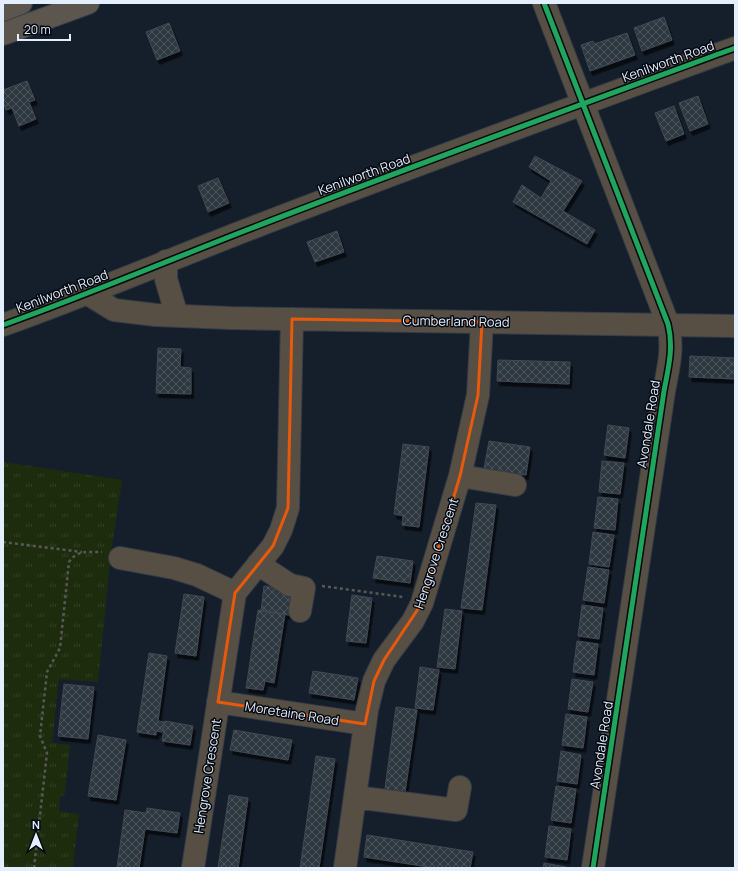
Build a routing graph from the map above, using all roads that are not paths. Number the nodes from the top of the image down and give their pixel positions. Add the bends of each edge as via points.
1 (21, 3) edge
2 (88, 3) edge
3 (544, 3) edge
4 (3, 10) edge
5 (3, 34) edge
6 (735, 48) edge
7 (584, 104) junction
8 (166, 261) junction
9 (88, 294) junction
10 (177, 316) junction
11 (292, 319) junction
12 (482, 322) junction
13 (668, 324) junction
14 (3, 325) edge
15 (735, 326) edge
16 (460, 476) junction
17 (515, 485) dead end
18 (120, 558) road end
19 (258, 564) junction
20 (235, 593) junction
21 (300, 611) dead end
22 (218, 702) junction
23 (365, 724) junction
24 (460, 787) dead end
25 (355, 797) junction
26 (193, 868) edge
27 (345, 868) edge
28 (592, 868) edge

1 - 4 highway
2 - 5 highway
3 - 7 street, Avondale Road
6 - 7 street, Kenilworth Road
7 - 8 street, Kenilworth Road
7 - 13 street, Avondale Road
8 - 9 street, Kenilworth Road
8 - 10 street via 166,279
9 - 10 street, Cumberland Road via 114,310
9 - 14 street, Kenilworth Road
10 - 11 street, Cumberland Road
11 - 12 street, Cumberland Road
11 - 19 street, Hengrove Crescent via 288,508 273,546
12 - 13 street, Cumberland Road
12 - 16 street, Hengrove Crescent via 478,395
13 - 15 street, Cumberland Road
13 - 28 street, Avondale Road via 672,351 662,399
16 - 17 street
16 - 23 street, Hengrove Crescent via 423,600 413,621 384,660 374,681
18 - 20 street via 174,568 197,575
19 - 20 street, Hengrove Crescent
19 - 21 street via 290,585 304,588
20 - 22 street, Hengrove Crescent
22 - 23 street, Moretaine Road
22 - 26 street, Hengrove Crescent
23 - 25 street, Hengrove Crescent
24 - 25 street via 456,810
25 - 27 street, Hengrove Crescent

